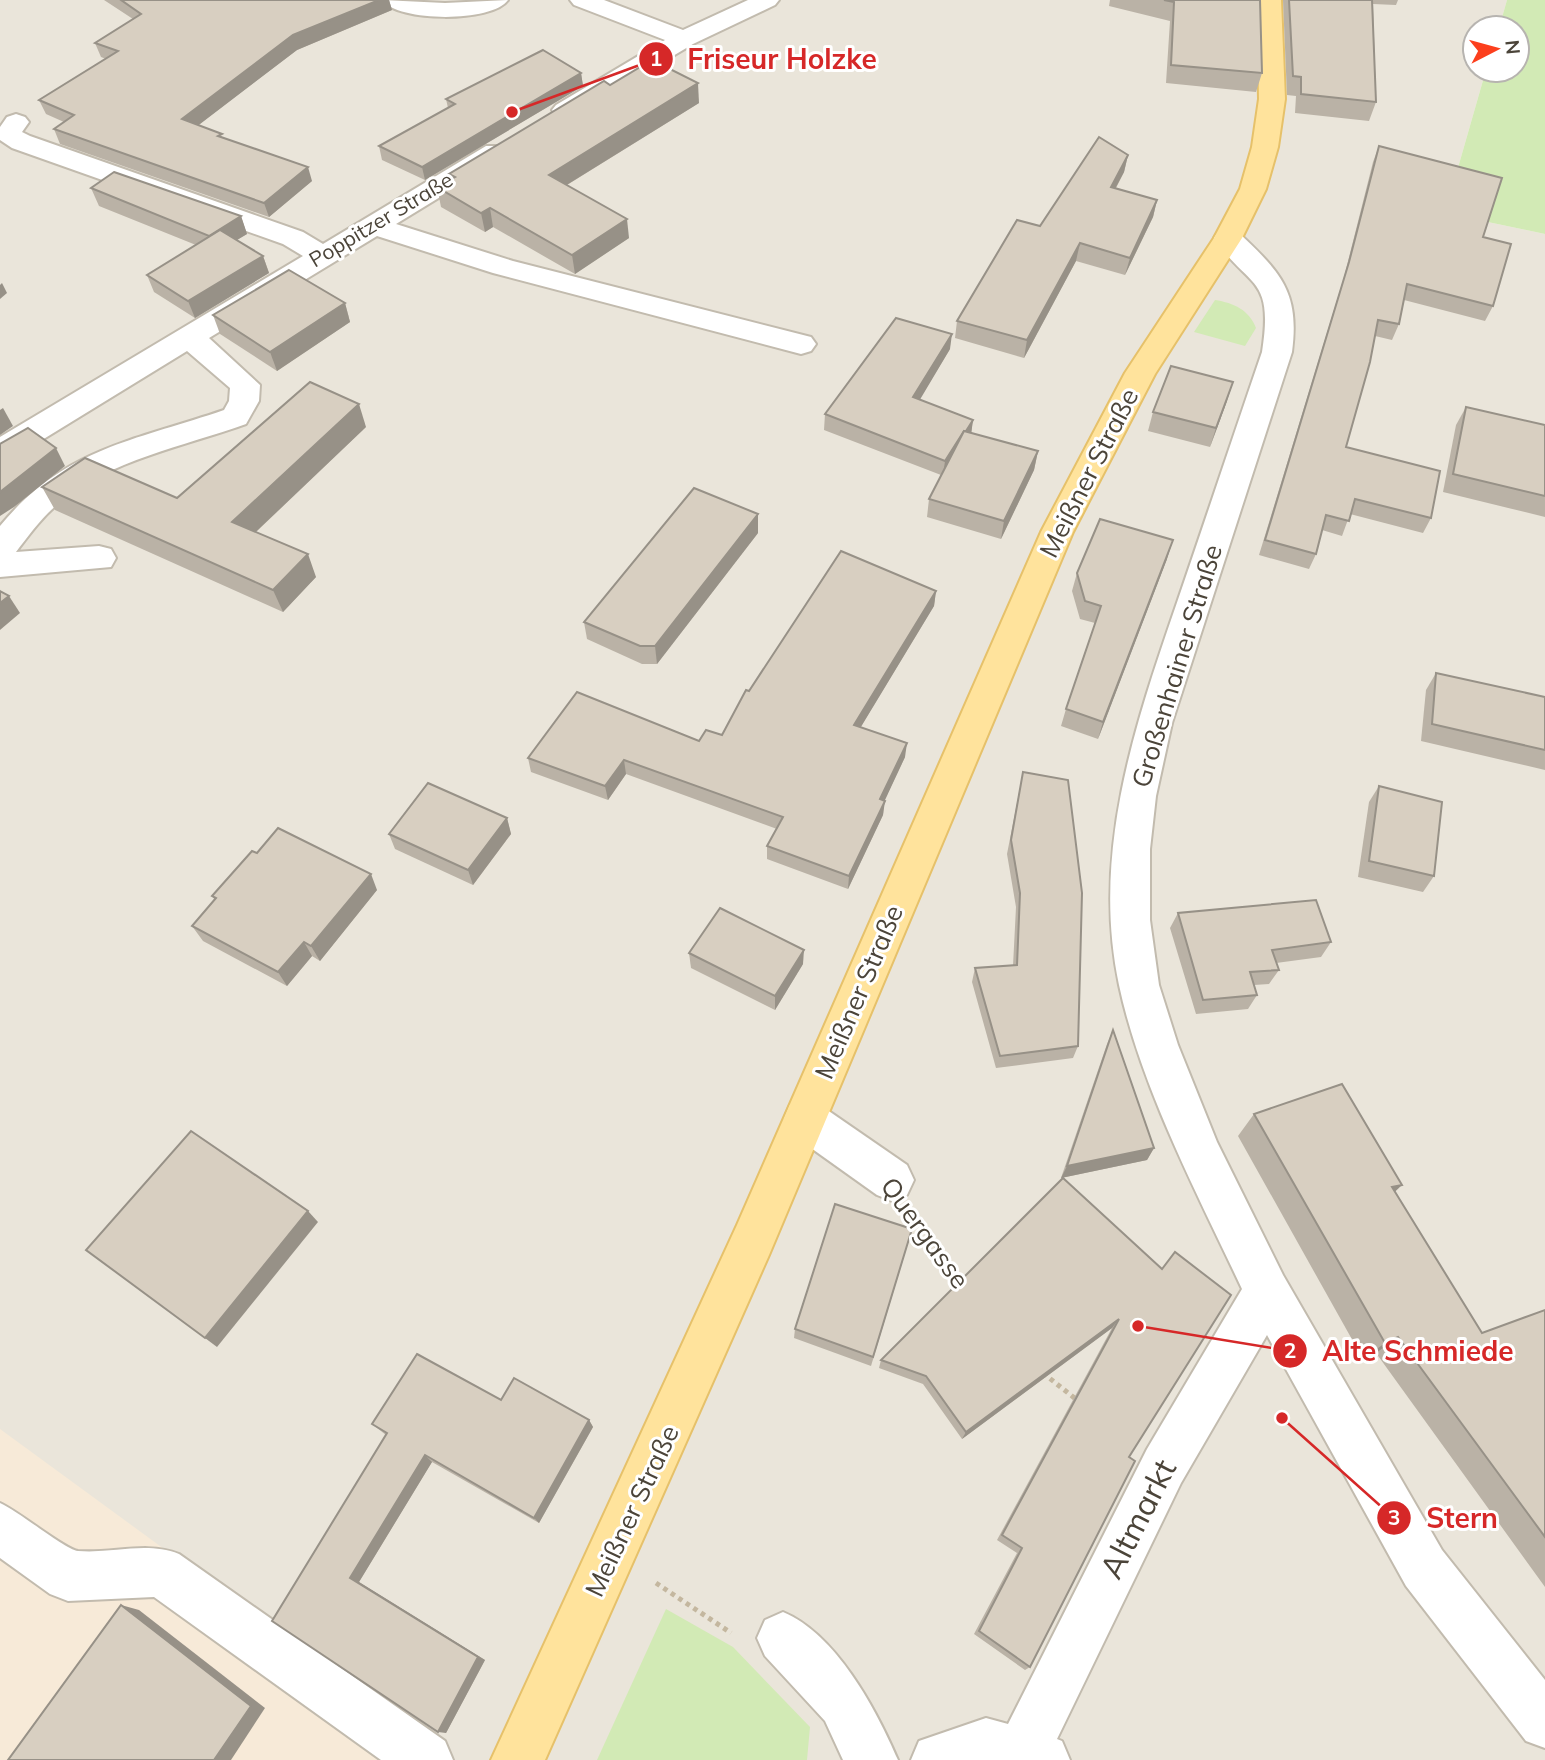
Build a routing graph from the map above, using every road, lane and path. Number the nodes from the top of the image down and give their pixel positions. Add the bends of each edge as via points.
1 (394, 0) edge
2 (496, 0) edge
3 (582, 0) edge
4 (767, 0) edge
5 (1269, 0) edge
6 (684, 39) junction
7 (16, 122) dead end
8 (543, 123) edge
9 (519, 137) edge
10 (372, 225) junction
11 (1228, 237) junction
12 (321, 255) junction
13 (188, 337) junction
14 (801, 344) dead end
15 (0, 451) edge
16 (0, 549) edge
17 (99, 558) dead end
18 (0, 565) edge
19 (805, 1119) junction
20 (892, 1180) joint
21 (965, 1290) edge
22 (1267, 1291) junction
23 (1037, 1367) edge
24 (1089, 1409) edge
25 (0, 1528) edge
26 (612, 1554) junction
27 (783, 1638) joint
28 (1545, 1722) edge
29 (1017, 1752) edge
30 (426, 1760) edge
31 (518, 1760) edge
32 (871, 1760) edge
33 (938, 1760) edge

1 - 2 street via 430,11 482,7
3 - 6 street
4 - 6 street
5 - 11 main road via 1272,99 1265,148 1254,189
6 - 8 street
7 - 12 street via 8,134 21,142 293,238
9 - 10 street, Poppitzer Straße
10 - 12 street, Poppitzer Straße
10 - 14 street via 503,267
11 - 19 main road, Meißner Straße via 1140,373 1057,532
11 - 22 street, Großenhainer Straße via 1276,289 1282,325 1154,723 1130,849 1130,920 1139,985 1157,1045 1199,1152
12 - 13 street, Poppitzer Straße
13 - 15 street, Poppitzer Straße
13 - 16 street via 245,385 244,401 235,417 78,473 46,496
17 - 18 street
19 - 20 street, Quergasse
19 - 26 main road, Meißner Straße
20 - 21 path, Quergasse
22 - 28 street, Großenhainer Straße via 1424,1568
22 - 29 street, Altmarkt via 1164,1465
23 - 24 path
25 - 30 street via 68,1576 161,1572
26 - 27 path via 735,1635
26 - 31 main road, Meißner Straße
27 - 32 street via 843,1703
29 - 33 street

